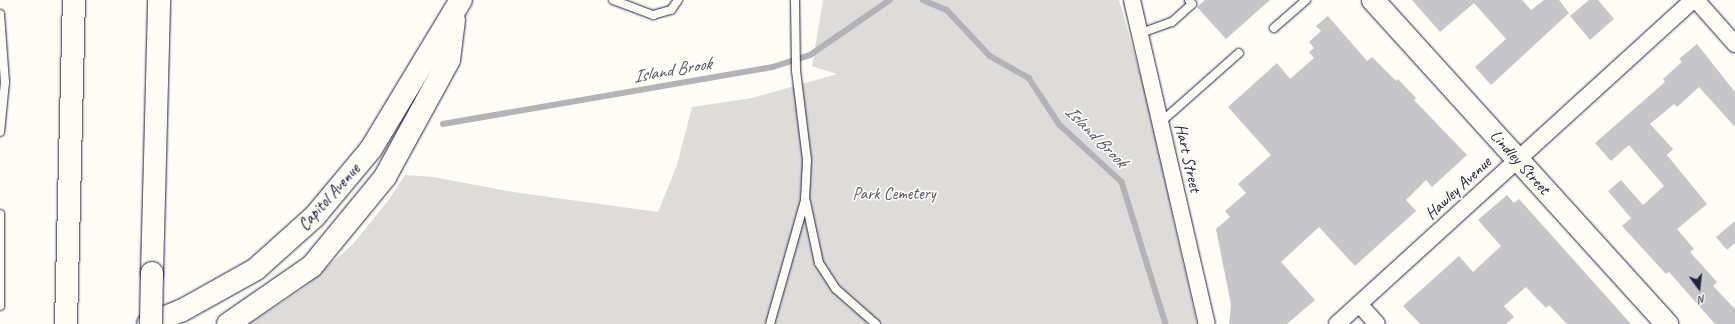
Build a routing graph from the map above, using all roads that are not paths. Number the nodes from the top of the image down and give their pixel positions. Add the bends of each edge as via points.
1 (74, 0) edge
2 (159, 0) edge
3 (613, 0) edge
4 (678, 0) edge
5 (795, 0) edge
6 (1132, 0) edge
7 (1189, 0) edge
8 (1306, 0) edge
9 (1373, 0) edge
10 (1694, 0) edge
11 (458, 6) edge
12 (0, 14) edge
13 (1274, 28) dead end
14 (1141, 33) junction
15 (1735, 44) edge
16 (1239, 53) dead end
17 (1161, 122) junction
18 (0, 132) edge
19 (1517, 160) junction
20 (805, 200) junction
21 (0, 214) edge
22 (1, 275) edge
23 (1360, 305) junction
24 (0, 306) edge
25 (66, 315) edge
26 (149, 324) edge
27 (228, 324) edge
28 (770, 324) edge
29 (876, 324) edge
30 (1207, 324) edge
31 (1337, 324) edge
32 (1377, 324) edge
33 (1667, 324) edge

1 - 25 main road
2 - 26 main road, bridge
3 - 4 lane via 653,15 670,10
5 - 20 lane via 796,71 807,160
6 - 14 street, Hart Street
7 - 14 lane via 1192,4 1172,22
8 - 13 lane
9 - 19 main road, Lindley Street
10 - 15 street
10 - 19 street, Hawley Avenue
11 - 26 main road, Capitol Avenue via 371,149 314,216 256,269 181,311
11 - 27 main road, Capitol Avenue via 449,60 385,177 312,266
12 - 18 lane via 5,82
14 - 17 street, Hart Street
16 - 17 lane
17 - 30 street, Hart Street
19 - 23 street, Hawley Avenue
19 - 33 main road, Lindley Street
20 - 28 lane
20 - 29 lane via 819,263 836,289
21 - 22 lane
22 - 24 lane
23 - 31 street, Hawley Avenue
23 - 32 street

